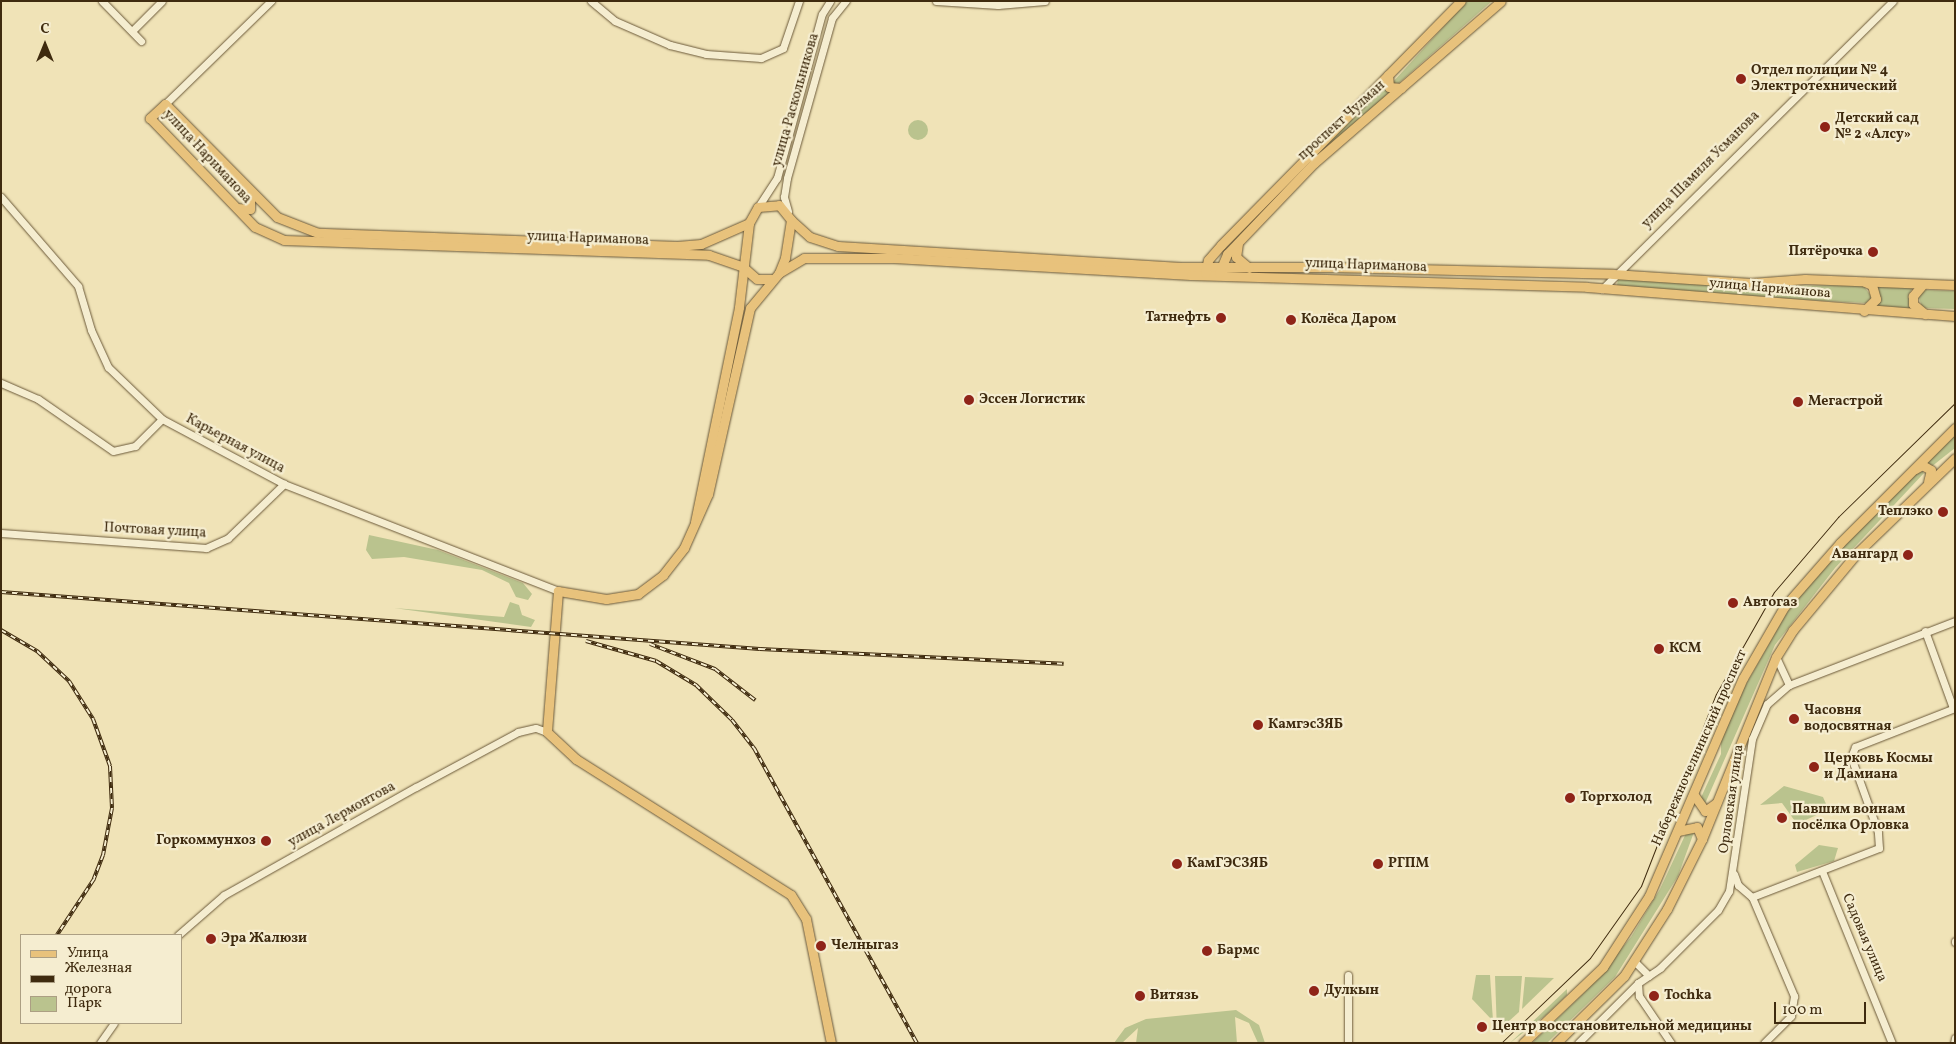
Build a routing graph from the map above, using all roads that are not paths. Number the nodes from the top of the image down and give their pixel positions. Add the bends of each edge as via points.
1 (102, 1) edge
2 (162, 1) edge
3 (271, 1) edge
4 (591, 1) edge
5 (799, 1) edge
6 (830, 1) edge
7 (846, 1) edge
8 (936, 1) edge
9 (1045, 1) edge
10 (1462, 1) edge
11 (1501, 1) edge
12 (1893, 1) edge
13 (132, 31) junction
14 (141, 41) dead end
15 (1388, 75) junction
16 (1401, 88) junction
17 (165, 104) junction
18 (250, 193) junction
19 (1, 197) edge
20 (234, 206) junction
21 (758, 207) junction
22 (790, 215) junction
23 (749, 223) junction
24 (1238, 242) junction
25 (743, 267) junction
26 (1334, 267) junction
27 (1249, 268) junction
28 (1205, 272) junction
29 (1219, 272) junction
30 (1613, 274) junction
31 (776, 276) junction
32 (1334, 278) junction
33 (1864, 281) junction
34 (1923, 284) junction
35 (1955, 285) edge
36 (1602, 288) junction
37 (1864, 311) junction
38 (1925, 314) junction
39 (1955, 316) edge
40 (1, 383) edge
41 (162, 419) junction
42 (1955, 428) edge
43 (1955, 458) edge
44 (1910, 472) junction
45 (284, 484) junction
46 (1925, 487) junction
47 (695, 522) junction
48 (1, 533) edge
49 (558, 591) junction
50 (1955, 621) edge
51 (1924, 631) junction
52 (1776, 657) junction
53 (1788, 686) junction
54 (1954, 708) edge
55 (1750, 716) junction
56 (547, 732) junction
57 (1694, 795) junction
58 (1717, 803) junction
59 (1678, 832) junction
60 (1702, 839) junction
61 (1822, 871) junction
62 (1734, 874) junction
63 (1752, 897) junction
64 (179, 934) edge
65 (1634, 961) junction
66 (1348, 975) dead end
67 (1649, 976) junction
68 (1638, 983) junction
69 (113, 1024) edge
70 (1955, 1038) edge
71 (100, 1043) edge
72 (831, 1043) edge
73 (1348, 1043) edge
74 (1523, 1043) edge
75 (1556, 1043) edge
76 (1578, 1043) edge
77 (1672, 1043) edge
78 (1764, 1043) edge
79 (1892, 1043) edge
80 (1954, 1043) edge

1 - 13 street
2 - 13 street
3 - 17 street
4 - 5 street via 615,20 670,45 706,54 762,58 783,48
6 - 21 street, улица Раскольникова via 822,14 777,178
7 - 22 street, улица Раскольникова via 832,18 785,184
8 - 9 street via 998,6
10 - 15 main road, проспект Чулман
11 - 16 main road, проспект Чулман
12 - 30 street, улица Шамиля Усманова
13 - 14 street
15 - 16 main road via 1389,86
15 - 28 main road, проспект Чулман via 1221,245
16 - 24 main road, проспект Чулман via 1314,163
17 - 18 main road, улица Нариманова
17 - 20 main road, улица Нариманова via 150,118
18 - 20 main road via 250,210
18 - 23 main road, улица Нариманова via 284,221 325,234 677,246 701,244
19 - 41 street, Карьерная улица via 78,286 108,367
20 - 25 main road, улица Нариманова via 255,227 284,240 709,255
21 - 22 main road via 774,204
21 - 23 main road
22 - 28 main road, улица Нариманова via 810,237 838,246
22 - 31 main road
23 - 25 main road
24 - 27 main road via 1236,256
24 - 29 main road, проспект Чулман
25 - 31 main road, улица Нариманова via 757,279
25 - 47 main road via 739,307
26 - 27 main road, улица Нариманова
26 - 30 main road, улица Нариманова
26 - 32 main road via 1328,272
27 - 29 main road, улица Нариманова
28 - 29 main road, улица Нариманова
28 - 31 main road, улица Нариманова via 819,257 793,263
29 - 32 main road, улица Нариманова
30 - 33 main road, улица Нариманова via 1751,283
30 - 36 street, улица Шамиля Усманова
31 - 47 main road via 750,308 715,467
32 - 36 main road, улица Нариманова
33 - 34 main road, улица Нариманова
33 - 37 main road via 1876,290 1876,299
34 - 35 main road, улица Нариманова
34 - 38 main road via 1913,296 1913,304
36 - 37 main road, улица Нариманова
37 - 38 main road, улица Нариманова
38 - 39 main road, улица Нариманова
40 - 41 street via 38,399 113,451 135,446
41 - 45 street, Карьерная улица
42 - 44 main road, Набережночелнинский проспект
43 - 46 main road
44 - 46 main road via 1922,465 1931,470
44 - 57 main road, Набережночелнинский проспект via 1784,606 1743,678
45 - 48 street, Почтовая улица via 228,538 206,548
45 - 49 street, Карьерная улица
46 - 52 main road via 1852,559
47 - 49 main road via 673,564 638,594 606,599
49 - 56 main road
50 - 51 street, Орловская улица
51 - 53 street, Орловская улица
51 - 54 street
52 - 53 street
52 - 55 main road
53 - 55 street via 1771,694
53 - 62 street, Орловская улица via 1767,704 1752,738
54 - 61 street via 1855,747 1852,757 1878,832 1879,848
55 - 58 main road
56 - 64 street, улица Лермонтова via 527,729 224,895
56 - 72 main road via 576,759 796,900 806,919
57 - 58 main road via 1704,811
57 - 59 main road, Набережночелнинский проспект
58 - 60 main road
59 - 60 main road via 1697,828
59 - 74 main road, Набережночелнинский проспект via 1649,896 1603,967
60 - 65 main road via 1667,909
61 - 63 street
61 - 79 street, Садовая улица
62 - 63 street via 1738,885
62 - 67 street, Орловская улица via 1718,910
63 - 78 street via 1794,996 1791,1016
65 - 67 street
65 - 75 main road via 1599,1004
66 - 73 street
67 - 68 street, Орловская улица
68 - 76 street, Орловская улица
68 - 77 street via 1639,996
69 - 71 street
70 - 80 street

